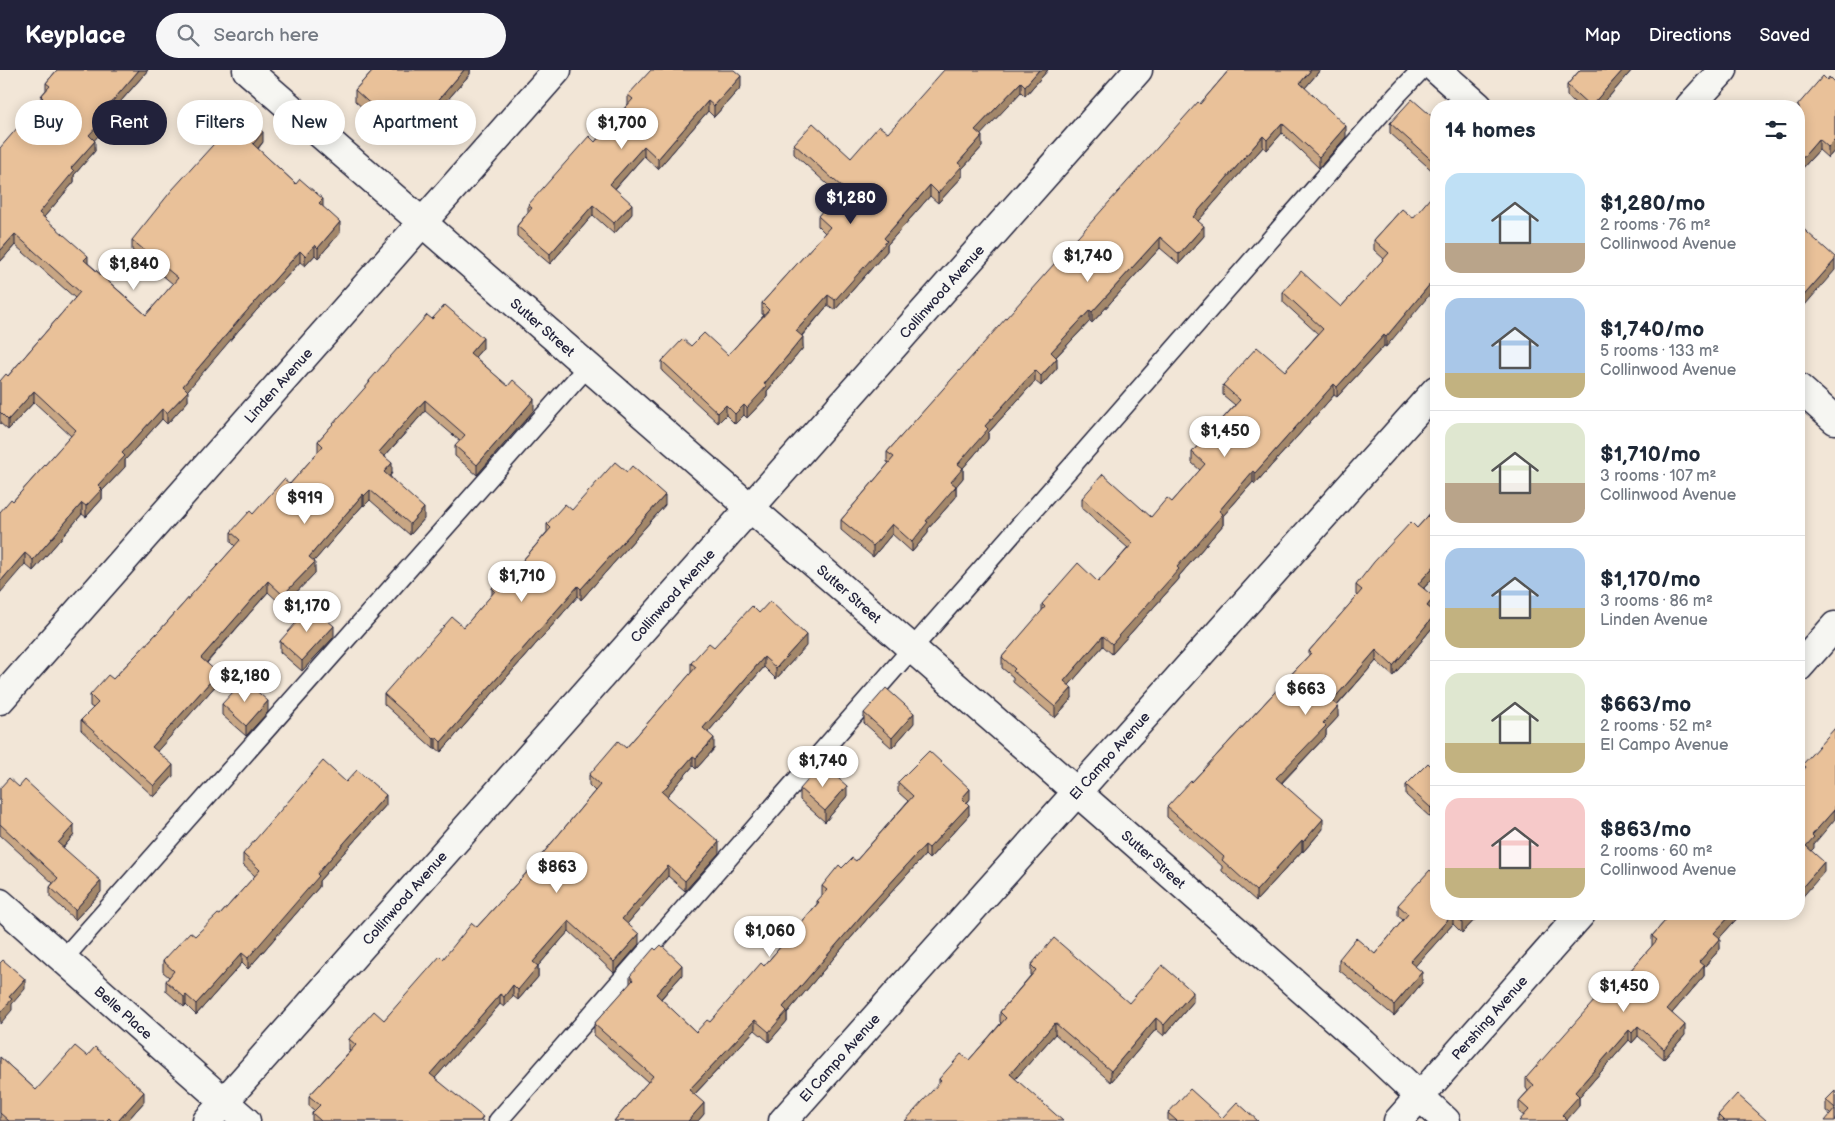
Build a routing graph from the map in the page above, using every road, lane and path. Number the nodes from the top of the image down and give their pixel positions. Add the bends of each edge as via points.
1 (247, 70) edge
2 (556, 70) edge
3 (1138, 70) edge
4 (1421, 70) edge
5 (1437, 70) edge
6 (1722, 70) edge
7 (1471, 100) edge
8 (1695, 100) edge
9 (422, 222) junction
10 (588, 366) junction
11 (1805, 393) edge
12 (1430, 397) edge
13 (1835, 420) edge
14 (751, 507) junction
15 (1835, 626) edge
16 (913, 648) junction
17 (1805, 660) edge
18 (0, 700) edge
19 (1078, 792) junction
20 (0, 904) edge
21 (1576, 920) edge
22 (63, 959) junction
23 (1419, 1097) junction
24 (216, 1111) edge
25 (246, 1121) edge
26 (498, 1121) edge
27 (783, 1121) edge
28 (1398, 1121) edge
29 (1446, 1121) edge

1 - 9 street, Sutter Street
2 - 9 street, Linden Avenue
3 - 14 street, Collinwood Avenue
4 - 16 lane
5 - 7 street
6 - 8 street
9 - 10 street, Sutter Street
9 - 18 street, Linden Avenue
10 - 14 street, Sutter Street
10 - 22 lane
11 - 13 street
12 - 19 street, El Campo Avenue
14 - 16 street, Sutter Street
14 - 24 street, Collinwood Avenue
15 - 17 street
16 - 19 street, Sutter Street
16 - 26 lane
19 - 23 street, Sutter Street via 1363,1043
19 - 27 street, El Campo Avenue
20 - 22 street, Belle Place
21 - 23 street, Pershing Avenue
22 - 24 street, Belle Place
23 - 28 street, Pershing Avenue
23 - 29 street, Sutter Street
24 - 25 street, Belle Place

